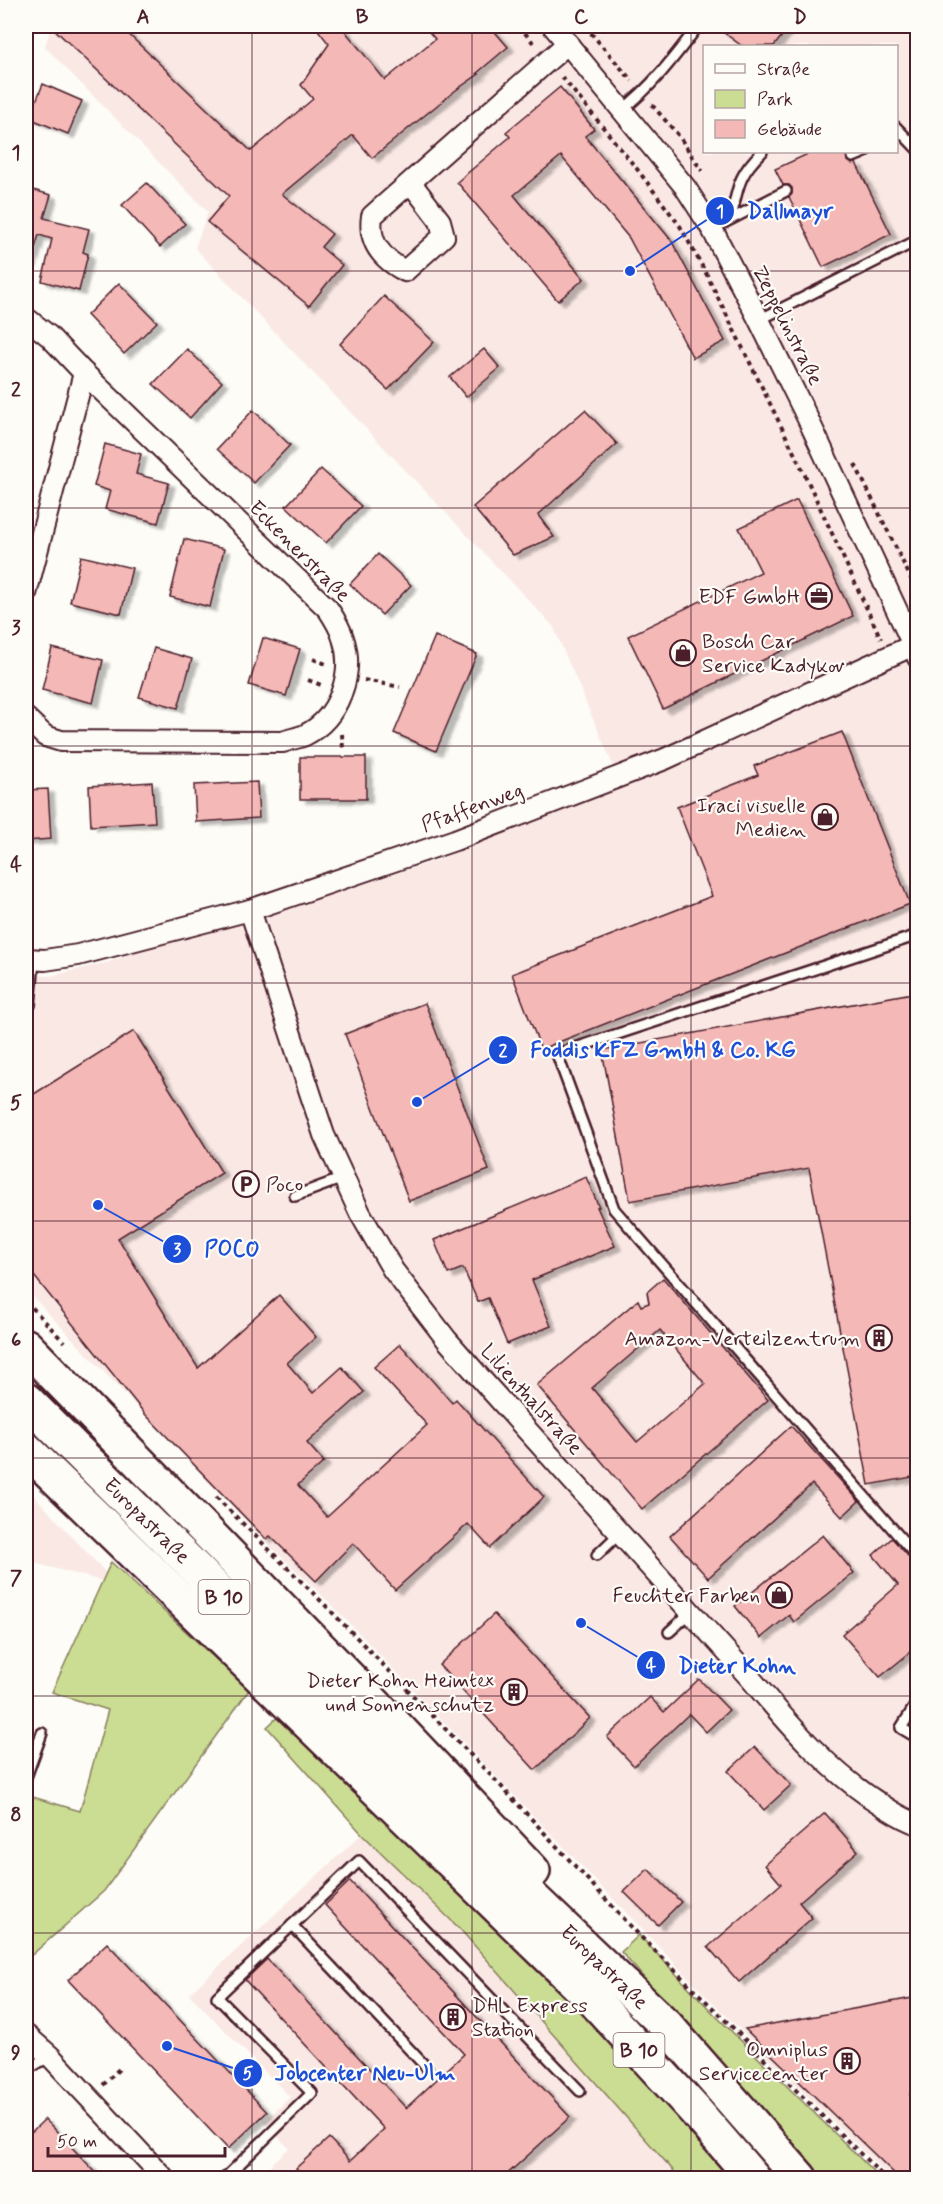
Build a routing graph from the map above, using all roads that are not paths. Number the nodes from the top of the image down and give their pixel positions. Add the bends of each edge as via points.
1 (553, 26) edge
2 (685, 26) edge
3 (696, 29) edge
4 (568, 43) junction
5 (622, 110) junction
6 (898, 132) edge
7 (918, 150) edge
8 (761, 153) edge
9 (863, 153) edge
10 (853, 157) dead end
11 (411, 183) dead end
12 (786, 191) dead end
13 (731, 218) junction
14 (712, 229) junction
15 (918, 240) edge
16 (26, 318) edge
17 (759, 320) junction
18 (84, 373) junction
19 (26, 594) edge
20 (916, 649) edge
21 (26, 718) edge
22 (250, 910) junction
23 (918, 935) edge
24 (30, 959) edge
25 (26, 1010) edge
26 (343, 1178) junction
27 (295, 1196) dead end
28 (26, 1346) edge
29 (26, 1400) edge
30 (26, 1449) edge
31 (619, 1534) junction
32 (597, 1555) dead end
33 (918, 1558) edge
34 (690, 1612) junction
35 (669, 1632) dead end
36 (918, 1701) edge
37 (42, 1733) dead end
38 (918, 1738) edge
39 (26, 1777) edge
40 (422, 1793) junction
41 (918, 1824) edge
42 (292, 1925) junction
43 (580, 1987) junction
44 (668, 2026) junction
45 (26, 2035) edge
46 (50, 2056) junction
47 (428, 2068) dead end
48 (26, 2070) edge
49 (580, 2091) dead end
50 (164, 2178) edge
51 (225, 2178) edge
52 (753, 2178) edge
53 (800, 2178) edge

1 - 4 street, Zeppelinstraße
2 - 3 lane
3 - 5 lane via 643,94
4 - 5 street, Zeppelinstraße
4 - 11 street
5 - 14 street, Zeppelinstraße via 685,187
6 - 7 lane
8 - 13 lane via 740,180
9 - 10 lane
12 - 13 lane
13 - 14 lane
14 - 17 street, Zeppelinstraße
15 - 17 lane
16 - 18 street, Eckenerstraße
17 - 20 street, Zeppelinstraße
18 - 19 street
18 - 21 street, Eckenerstraße via 328,609 344,639 346,677 326,720 304,735 283,742 61,741 45,736
20 - 22 street, Pfaffenweg via 888,656 665,759 455,840
22 - 24 street, Pfaffenweg via 78,955
22 - 26 street, Lilienthalstraße via 324,1135
23 - 33 lane via 557,1054 614,1209
24 - 25 lane via 30,1005
26 - 27 lane
26 - 31 street, Lilienthalstraße via 393,1270 447,1340
28 - 44 highway via 525,1861
29 - 40 highway, Europastraße / B 10
30 - 43 highway
31 - 32 lane
31 - 34 street, Lilienthalstraße
34 - 35 lane
34 - 41 street, Lilienthalstraße via 835,1772 870,1798
36 - 38 lane via 901,1728
37 - 39 lane
40 - 43 highway, Europastraße / B 10
40 - 44 highway, Europastraße / B 10
42 - 47 lane
42 - 49 lane via 359,1861
42 - 51 lane via 217,1997 312,2092
43 - 52 highway, Europastraße / B 10
44 - 53 highway, Europastraße / B 10
45 - 46 street
46 - 48 lane
46 - 50 street

